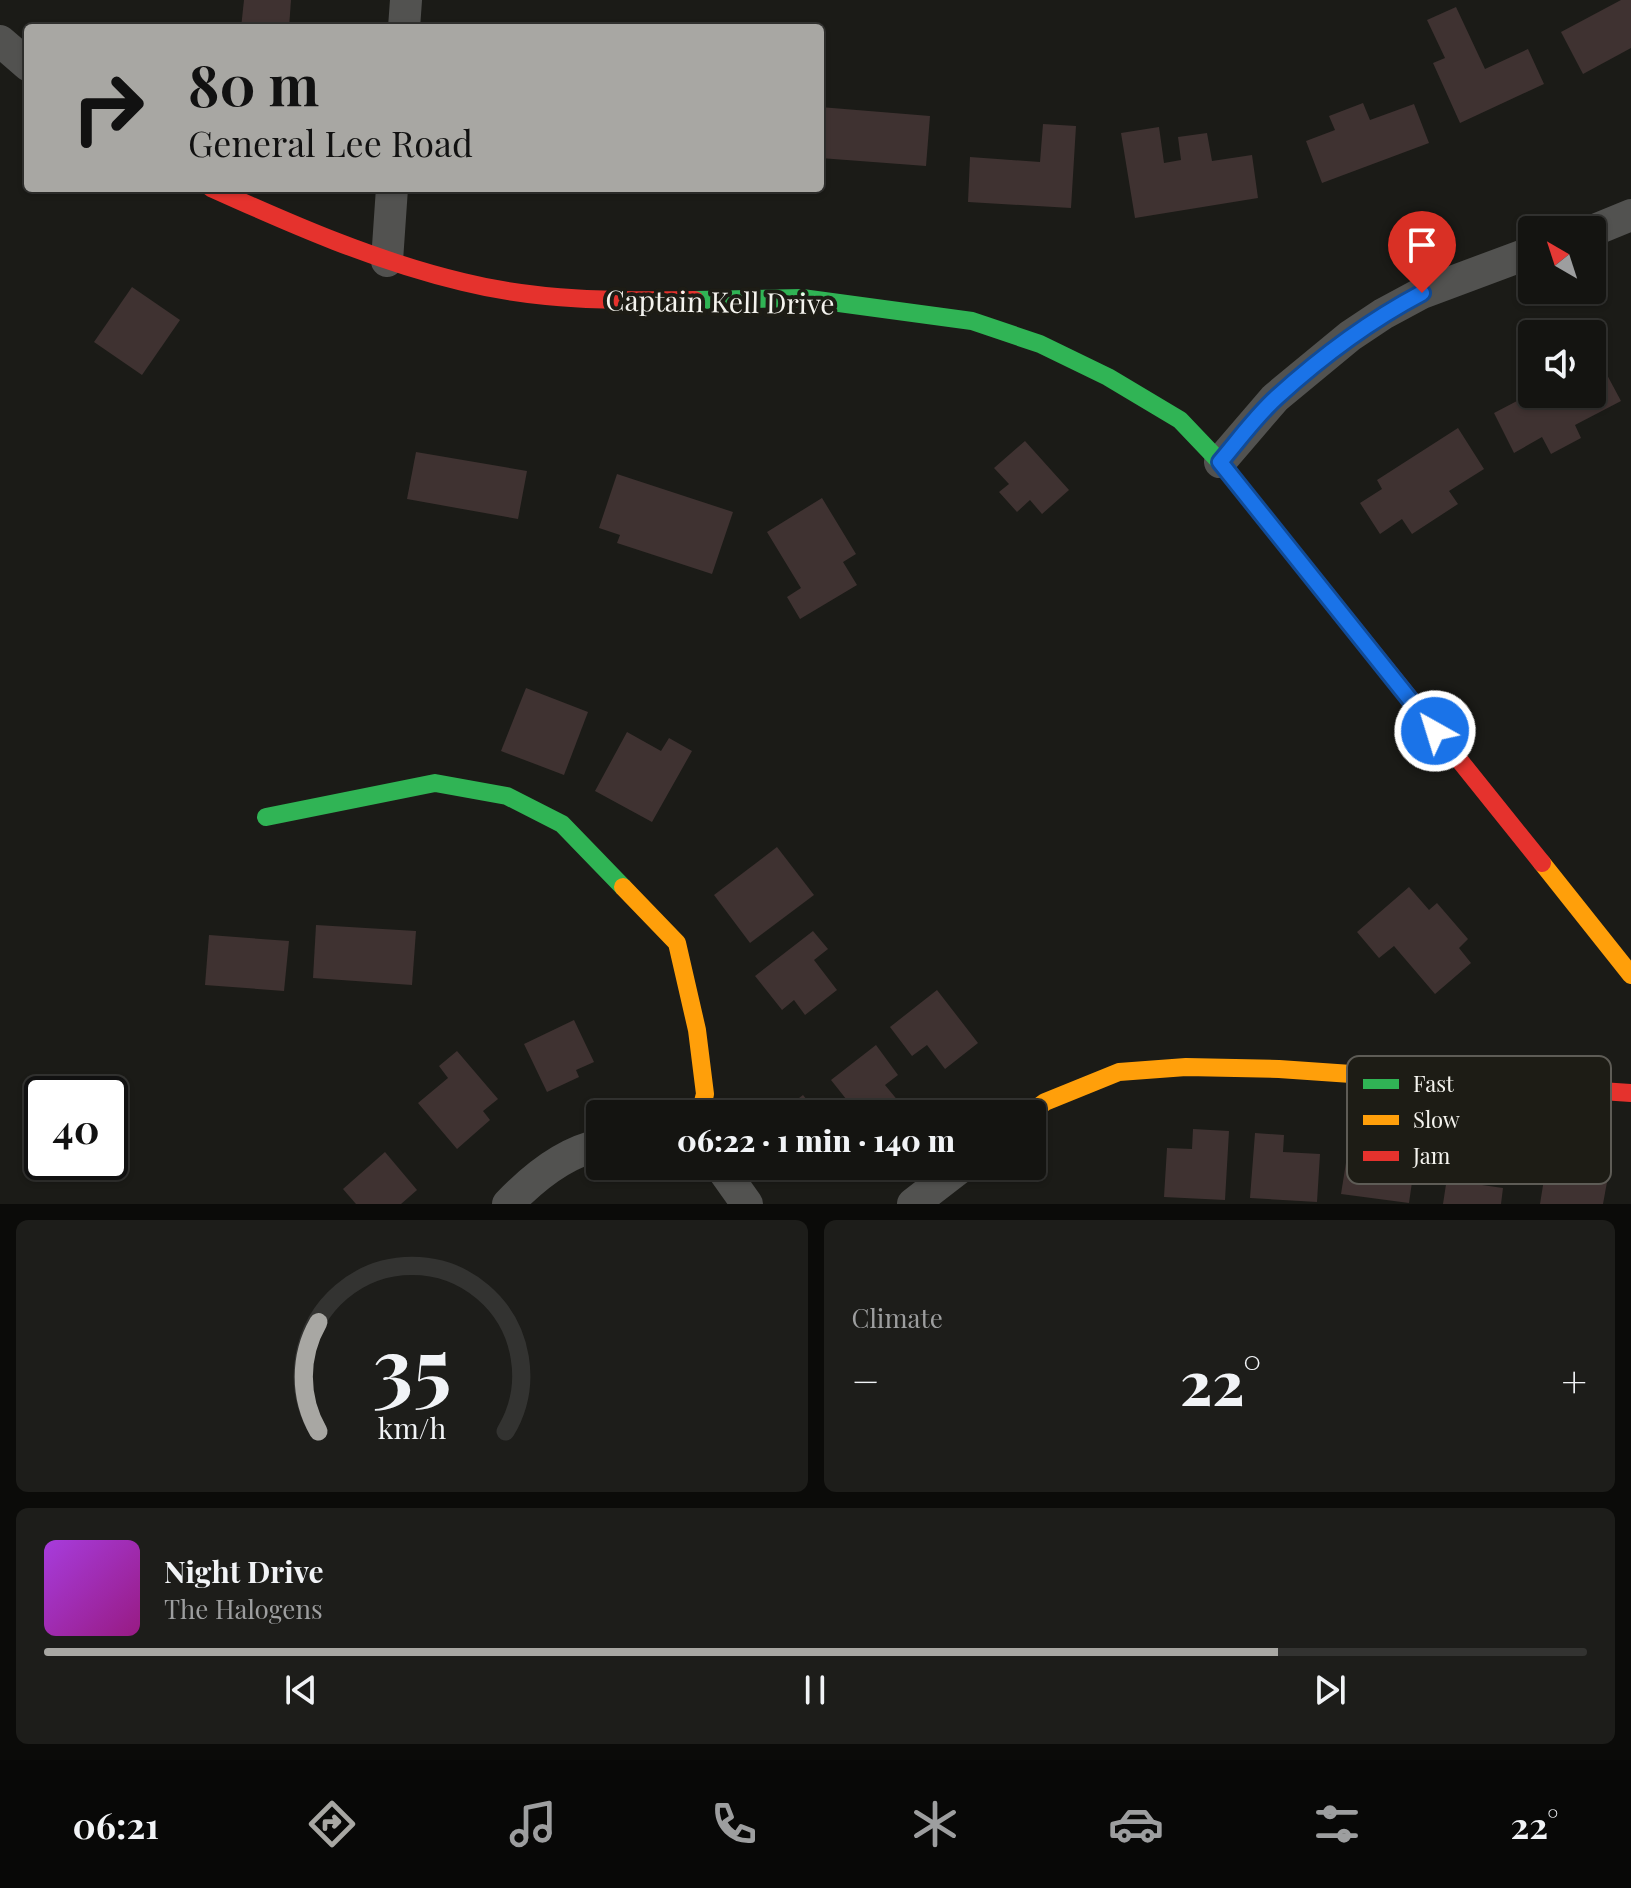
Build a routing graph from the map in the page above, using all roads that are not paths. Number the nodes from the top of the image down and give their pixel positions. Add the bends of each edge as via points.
1 (406, 0) edge
2 (404, 24) edge
3 (0, 41) edge
4 (24, 62) edge
5 (220, 192) edge
6 (392, 192) edge
7 (1631, 215) edge
8 (1606, 225) edge
9 (1518, 257) edge
10 (387, 261) junction
11 (1220, 462) junction
12 (266, 817) dead end
13 (1631, 975) edge
14 (1347, 1074) edge
15 (1611, 1092) edge
16 (1631, 1093) edge
17 (704, 1100) edge
18 (1046, 1102) edge
19 (586, 1149) edge
20 (730, 1180) edge
21 (944, 1180) edge
22 (508, 1204) edge
23 (747, 1204) edge
24 (913, 1204) edge

1 - 2 street
3 - 4 street
5 - 10 street, Captain Kell Drive
6 - 10 street
7 - 8 street
9 - 11 street via 1422,293 1350,336 1275,398
10 - 11 street, Captain Kell Drive via 466,283 562,298 802,298 972,321 1040,344 1108,377 1180,420
11 - 13 street, Captain Kell Drive
12 - 17 street via 435,783 507,796 562,824 677,943 697,1030
14 - 18 street via 1186,1067 1119,1072
15 - 16 street
19 - 22 street via 550,1167
20 - 23 street
21 - 24 street

